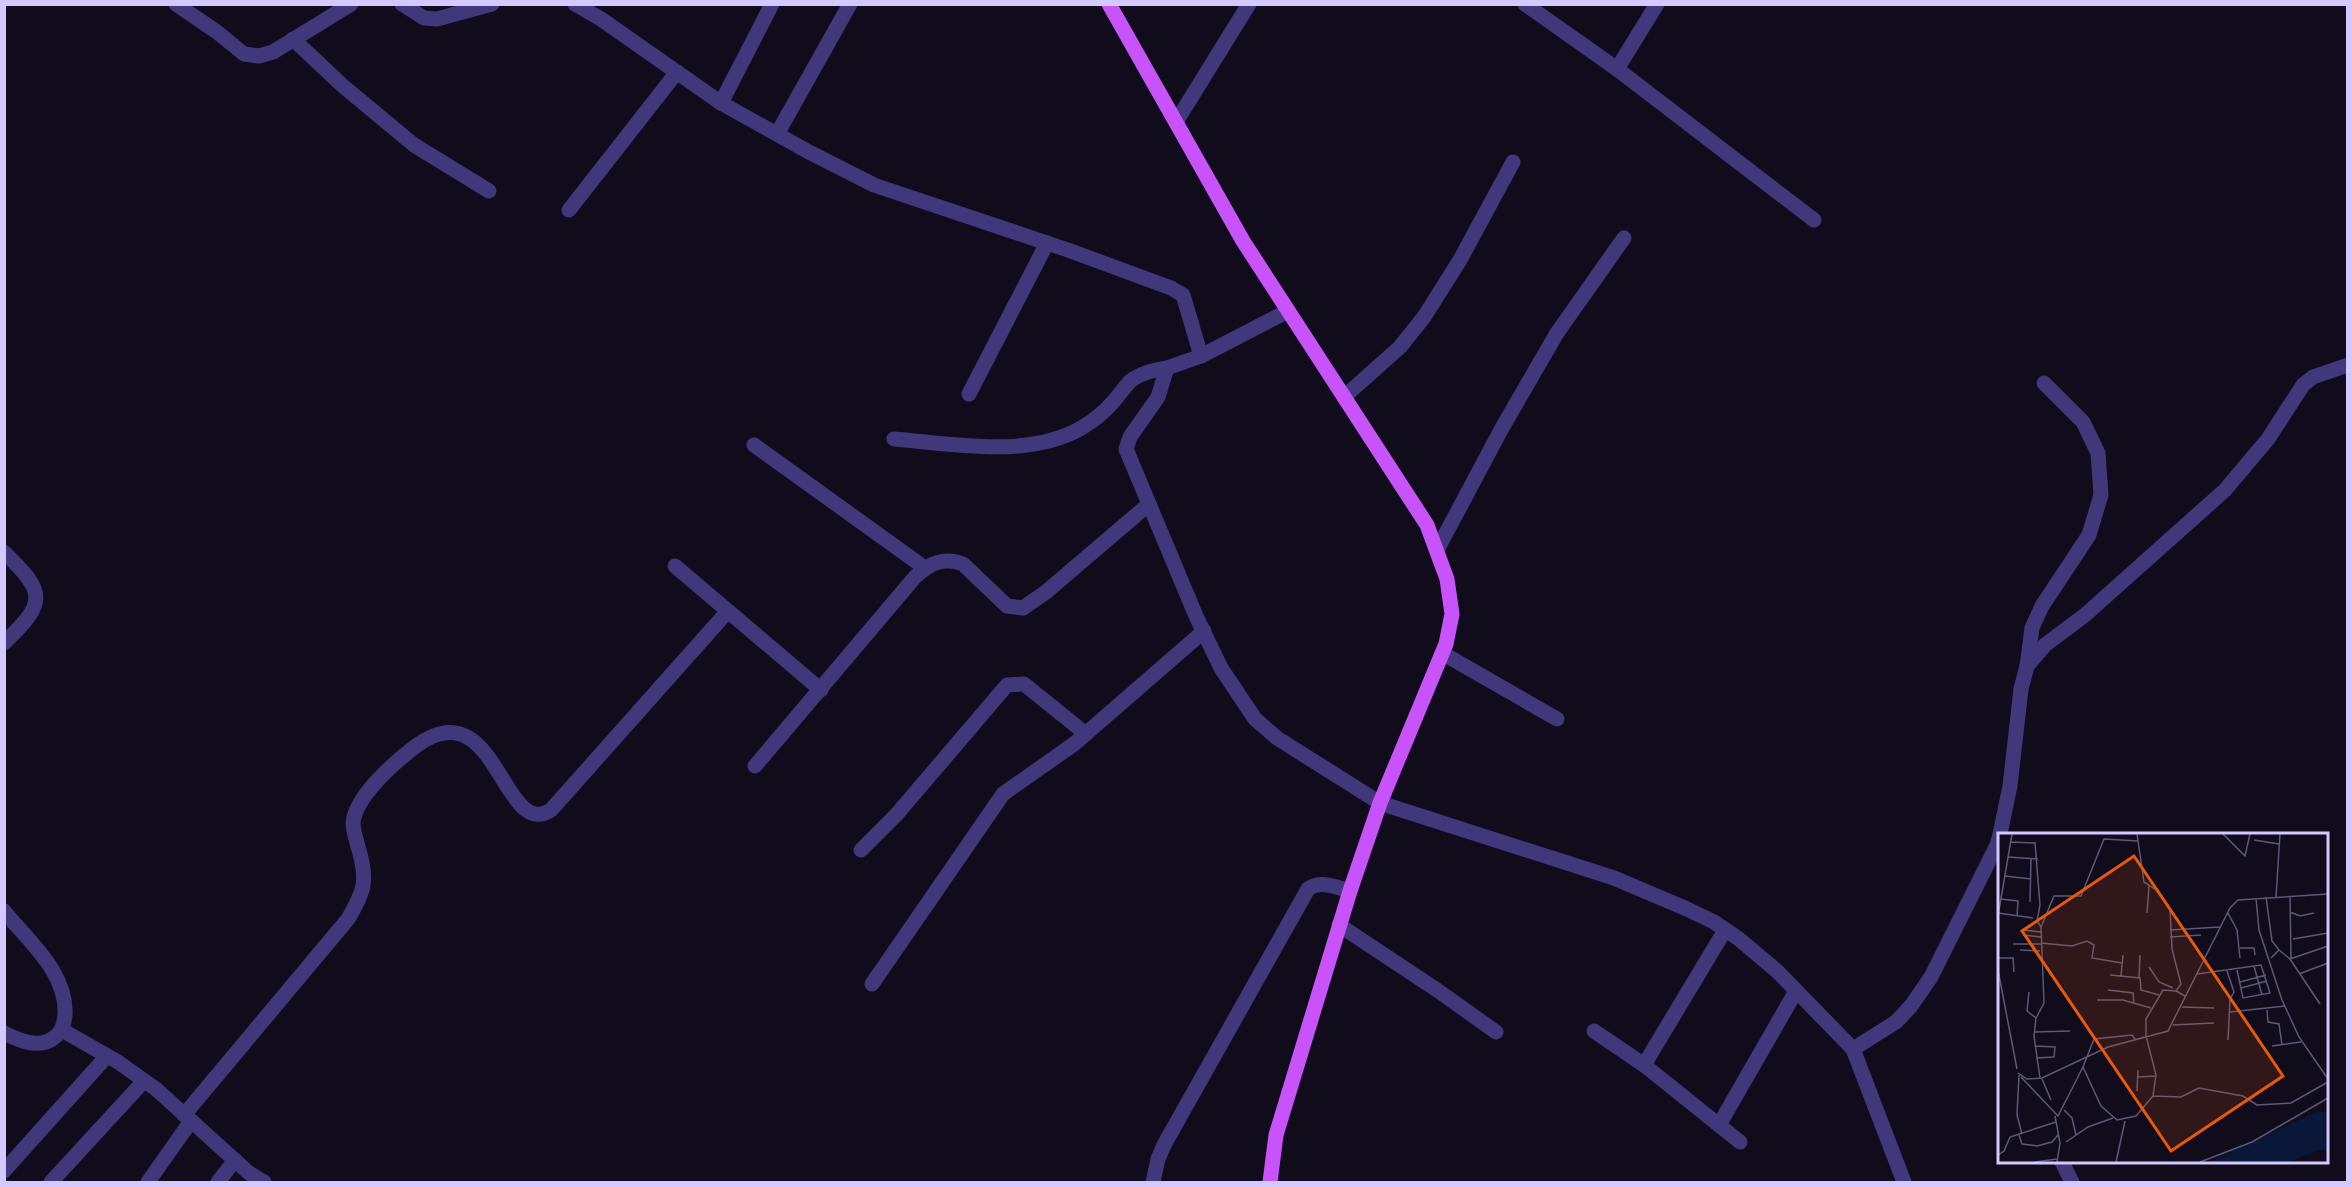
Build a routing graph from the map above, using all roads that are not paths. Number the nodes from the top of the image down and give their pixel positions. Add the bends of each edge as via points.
1 (176, 4) edge
2 (351, 4) edge
3 (402, 4) edge
4 (492, 4) edge
5 (575, 4) edge
6 (772, 4) edge
7 (850, 4) edge
8 (1109, 4) edge
9 (1249, 4) edge
10 (1525, 4) edge
11 (1657, 4) edge
12 (293, 39) junction
13 (1617, 69) junction
14 (677, 72) junction
15 (721, 103) junction
16 (1176, 122) junction
17 (777, 134) junction
18 (1513, 162) dead end
19 (489, 191) dead end
20 (569, 210) dead end
21 (1814, 220) dead end
22 (1624, 238) dead end
23 (1047, 243) junction
24 (1288, 311) junction
25 (1201, 356) junction
26 (2348, 365) edge
27 (1167, 368) junction
28 (2044, 383) dead end
29 (969, 394) dead end
30 (1344, 397) junction
31 (894, 439) dead end
32 (754, 445) dead end
33 (1149, 504) junction
34 (1437, 550) junction
35 (4, 552) edge
36 (675, 566) dead end
37 (925, 568) junction
38 (728, 611) junction
39 (1204, 631) junction
40 (4, 643) edge
41 (1442, 653) junction
42 (2027, 666) junction
43 (821, 690) junction
44 (1557, 719) dead end
45 (1086, 734) junction
46 (755, 766) dead end
47 (1380, 803) junction
48 (2000, 833) edge
49 (1998, 842) edge
50 (861, 850) dead end
51 (1350, 891) junction
52 (4, 911) edge
53 (1339, 925) junction
54 (1725, 930) junction
55 (872, 984) dead end
56 (1796, 991) junction
57 (62, 1030) junction
58 (1594, 1030) dead end
59 (1496, 1032) dead end
60 (4, 1033) edge
61 (1853, 1048) junction
62 (107, 1056) junction
63 (1644, 1065) junction
64 (144, 1081) junction
65 (188, 1118) junction
66 (1719, 1125) junction
67 (1740, 1142) dead end
68 (235, 1160) junction
69 (2063, 1163) edge
70 (4, 1171) edge
71 (51, 1182) edge
72 (148, 1182) edge
73 (218, 1182) edge
74 (264, 1182) edge
75 (1153, 1182) edge
76 (1270, 1182) edge
77 (1904, 1182) edge
78 (2072, 1182) edge

1 - 12 street via 244,54 259,56 273,52
2 - 12 street
3 - 4 street via 424,18 437,19
5 - 14 street
6 - 15 street
7 - 17 street
8 - 16 main road
9 - 16 street
10 - 13 street
11 - 13 street
12 - 19 street via 414,145
13 - 21 street
14 - 15 street
14 - 20 street
15 - 17 street
16 - 24 main road via 1243,241
17 - 23 street via 874,185
18 - 30 street via 1424,317 1400,347
22 - 34 street via 1557,333
23 - 25 street via 1183,295
23 - 29 street
24 - 25 street
24 - 30 main road
25 - 27 street
26 - 42 street via 2302,385 2268,439 2225,490 2085,615 2045,645
27 - 31 street via 1131,380 1110,405 1083,427 1049,441 1028,446
27 - 33 street via 1158,397 1126,446
28 - 42 street via 2083,422 2098,453 2101,495 2089,535 2032,628
30 - 34 main road via 1427,525
32 - 37 street
33 - 37 street via 1023,608 1007,606 963,564 944,562
33 - 39 street
34 - 41 main road via 1447,579 1452,614
35 - 40 street via 32,580 37,591 33,611
36 - 38 street
37 - 43 street
38 - 43 street
38 - 65 street via 544,815 532,815 522,807 493,764 461,733 429,737 393,764 373,786 353,823 366,880 361,898
39 - 45 street
39 - 47 street via 1221,668 1255,719 1276,738
41 - 44 street
41 - 47 main road
42 - 48 street
43 - 46 street
45 - 50 street via 1024,684 1006,685 897,814
45 - 55 street via 1003,794
47 - 51 main road
47 - 54 street via 1614,878
49 - 61 street via 1931,977 1911,1006 1896,1022
51 - 53 main road
51 - 75 street via 1328,885 1308,889 1164,1145
52 - 57 street via 58,977 65,1001
53 - 59 street
53 - 76 main road via 1276,1135
54 - 56 street
54 - 63 street
56 - 61 street
56 - 66 street
57 - 60 street via 52,1040 41,1043 27,1043
57 - 62 street
58 - 63 street
61 - 77 street
62 - 64 street
62 - 70 street
63 - 66 street
64 - 65 street
64 - 71 street
65 - 68 street
65 - 72 street
66 - 67 street
68 - 73 street
68 - 74 street
69 - 78 street

